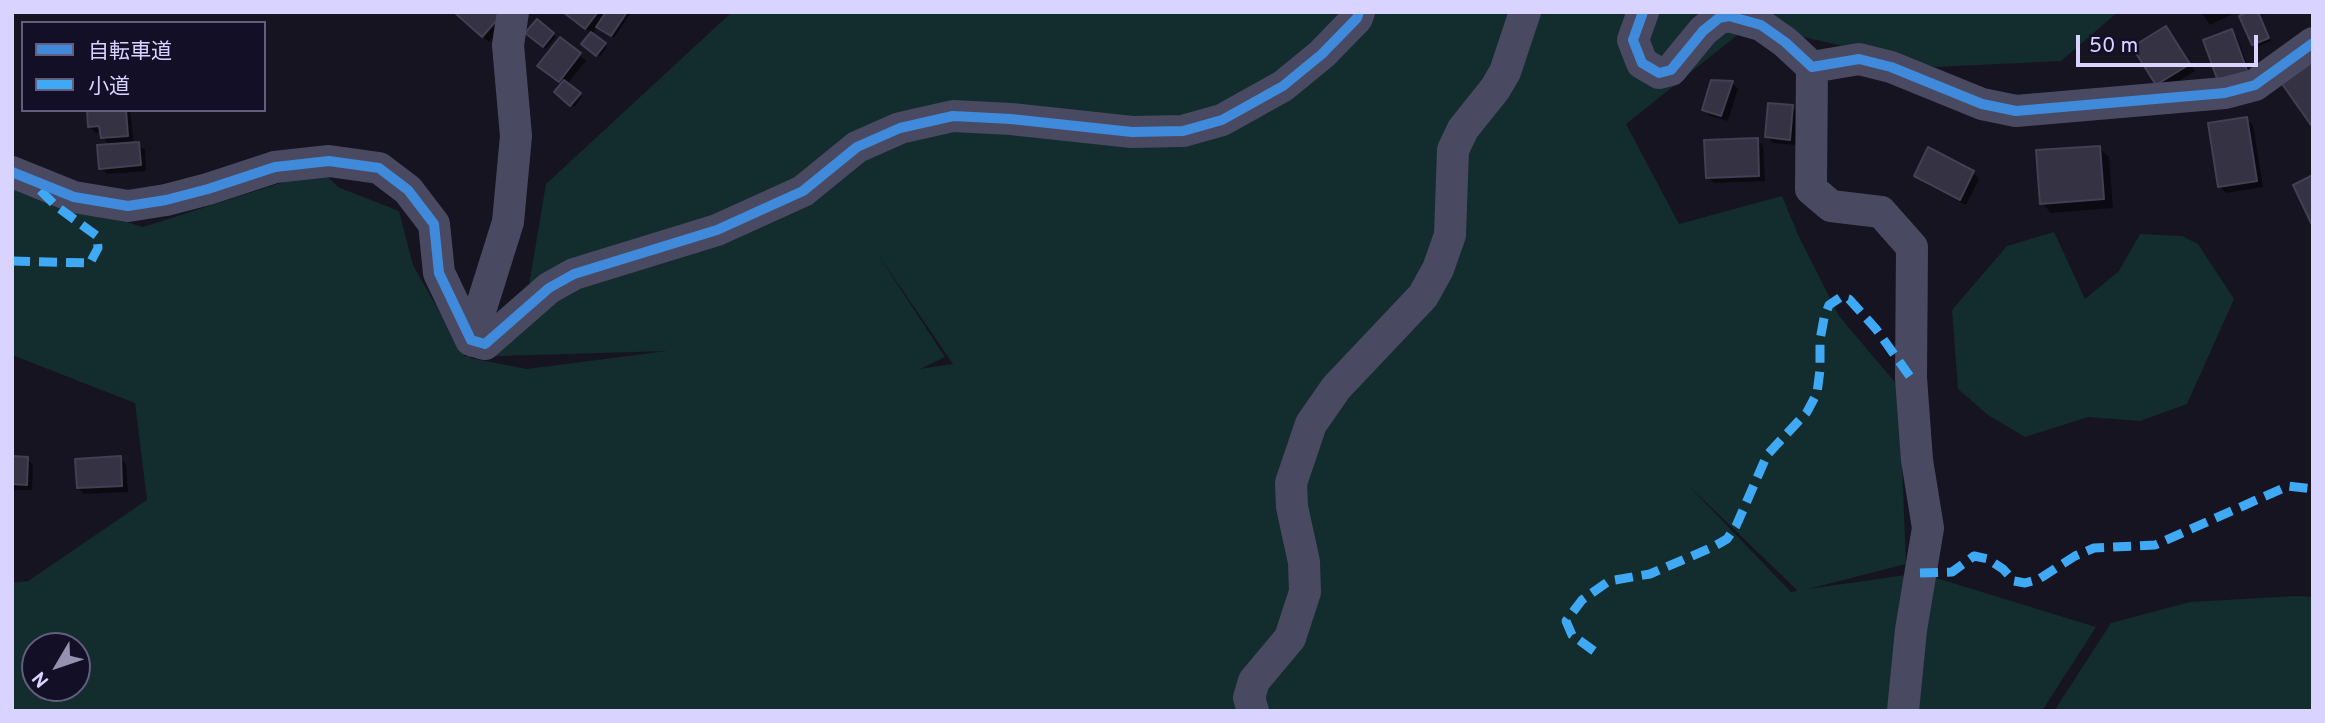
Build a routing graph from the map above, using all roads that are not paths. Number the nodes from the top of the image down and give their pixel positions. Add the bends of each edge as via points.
1 (513, 12) edge
2 (1359, 12) edge
3 (1525, 12) edge
4 (1643, 12) edge
5 (2313, 43) edge
6 (1812, 67) junction
7 (12, 172) edge
8 (471, 340) junction
9 (1253, 711) edge
10 (1903, 711) edge

1 - 8 street via 508,45 516,136 508,222
2 - 8 street via 1322,54 1283,86 1222,120 1183,131 1132,132 953,116 900,128 857,147 803,191 717,230 574,274 549,288 485,344
3 - 9 street via 1505,72 1453,150 1450,235 1438,269 1423,296 1336,388 1311,424 1291,484 1305,592 1290,638 1254,681 1249,698
4 - 6 street via 1633,40 1642,63 1660,72 1671,70 1703,31 1728,16 1760,25
5 - 6 street via 2255,85 2225,93 2016,111 1982,104 1859,59
6 - 10 street via 1811,189 1831,206 1881,212 1912,247 1911,378 1928,528
7 - 8 street via 74,197 128,206 198,192 275,167 328,161 379,168 408,190 434,224 439,273

